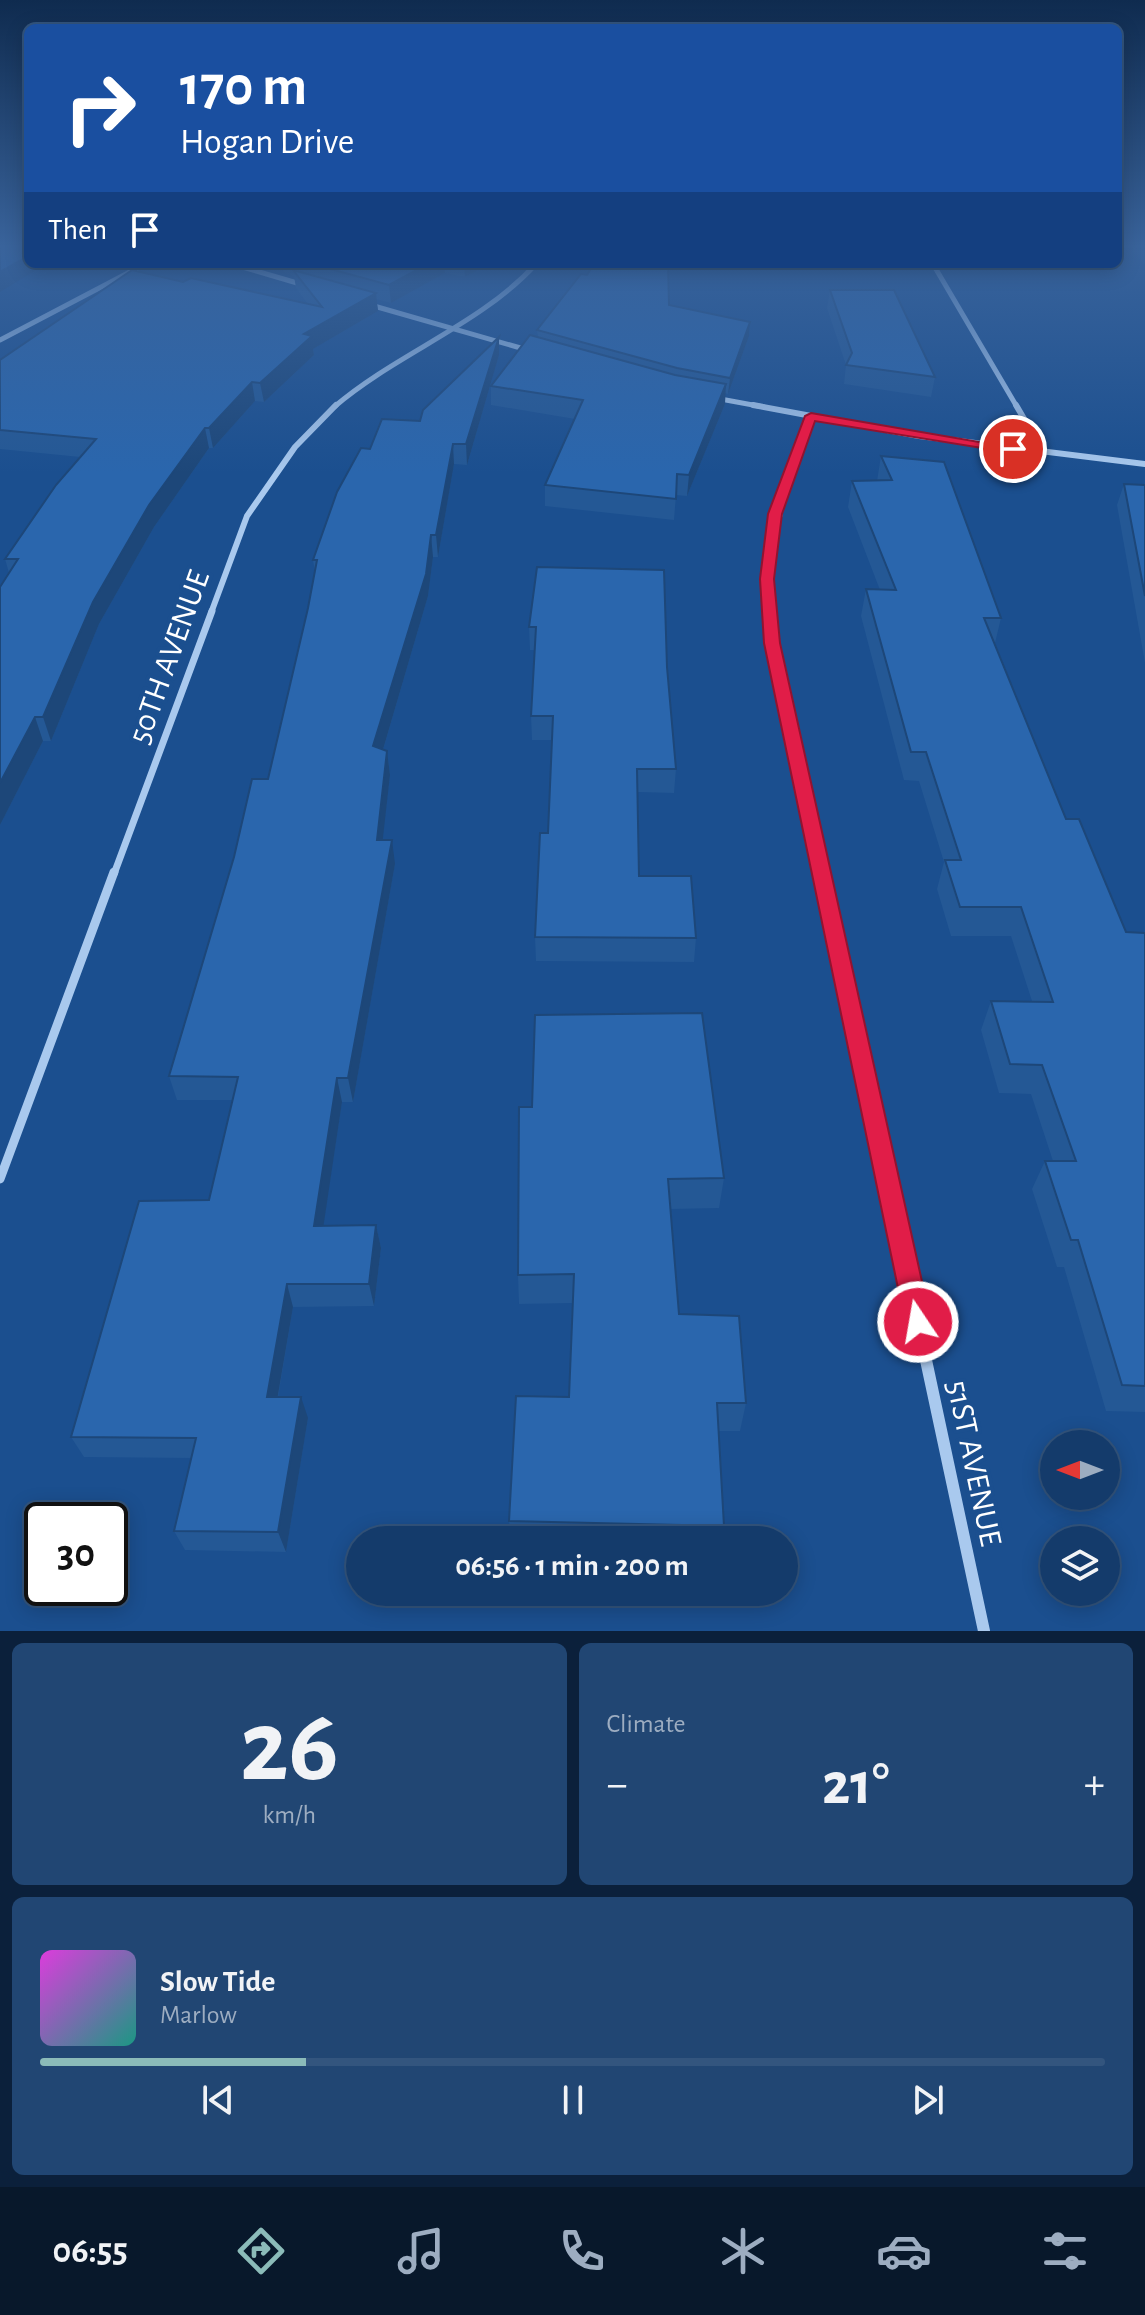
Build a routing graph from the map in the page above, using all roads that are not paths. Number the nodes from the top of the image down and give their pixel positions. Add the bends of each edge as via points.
1 (36, 321) edge
2 (426, 321) edge
3 (461, 321) edge
4 (967, 321) edge
5 (450, 328) junction
6 (0, 340) edge
7 (538, 353) edge
8 (701, 395) edge
9 (811, 416) junction
10 (1044, 453) junction
11 (1145, 464) edge
12 (0, 1179) edge
13 (984, 1631) edge

1 - 6 street
2 - 5 street
3 - 5 street, 50TH AVENUE
4 - 10 street
5 - 7 street
5 - 12 street, 50TH AVENUE via 358,386 314,424 277,467 247,516
8 - 9 street
9 - 10 street
9 - 13 street, 51ST AVENUE via 775,514 767,579 772,643
10 - 11 street

